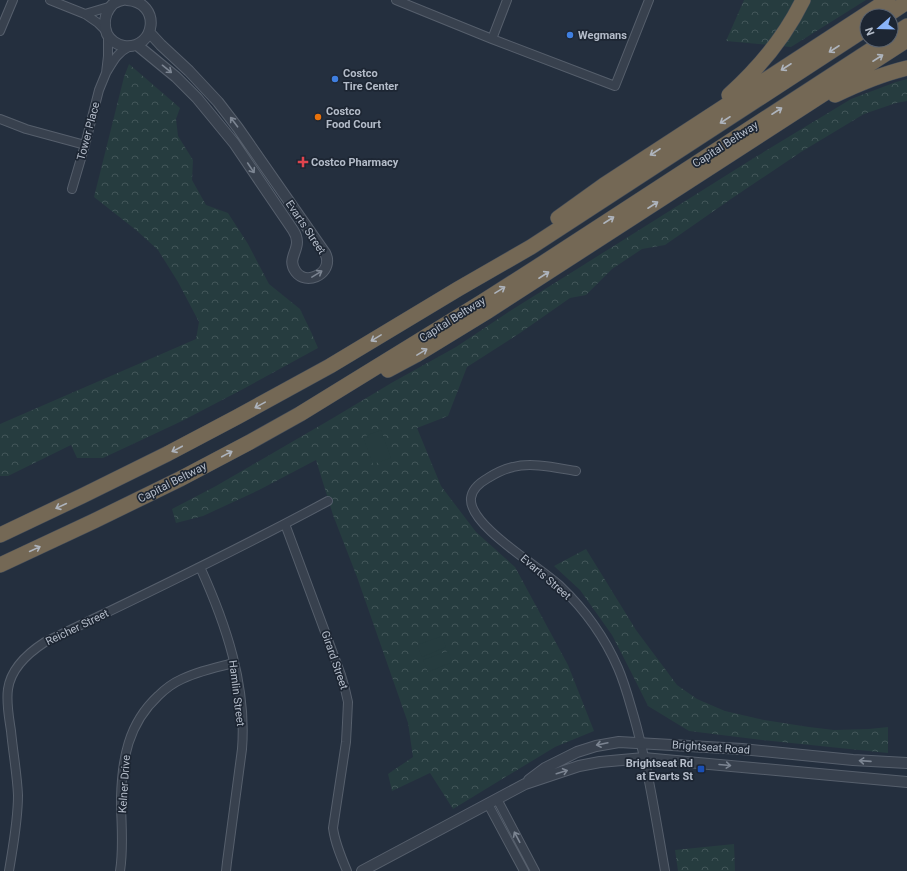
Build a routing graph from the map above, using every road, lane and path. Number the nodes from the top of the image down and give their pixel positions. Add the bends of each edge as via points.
1 (13, 0) edge
2 (50, 0) edge
3 (123, 0) edge
4 (127, 0) edge
5 (145, 0) edge
6 (396, 0) edge
7 (507, 0) edge
8 (648, 0) edge
9 (803, 0) edge
10 (888, 0) edge
11 (907, 2) edge
12 (112, 6) junction
13 (898, 8) edge
14 (147, 10) junction
15 (85, 14) junction
16 (0, 32) edge
17 (149, 32) junction
18 (107, 33) junction
19 (859, 33) edge
20 (492, 39) junction
21 (907, 40) edge
22 (133, 45) junction
23 (874, 48) edge
24 (907, 68) edge
25 (106, 73) junction
26 (0, 119) edge
27 (775, 125) junction
28 (688, 130) junction
29 (85, 145) junction
30 (72, 189) dead end
31 (458, 289) junction
32 (300, 414) junction
33 (576, 471) dead end
34 (328, 501) dead end
35 (285, 524) junction
36 (0, 535) edge
37 (0, 565) edge
38 (200, 567) junction
39 (234, 663) junction
40 (640, 742) junction
41 (644, 758) junction
42 (907, 764) edge
43 (907, 782) edge
44 (525, 784) junction
45 (492, 802) junction
46 (371, 869) edge
47 (10, 871) edge
48 (120, 871) edge
49 (226, 871) edge
50 (347, 871) edge
51 (362, 871) edge
52 (524, 871) edge
53 (535, 871) edge
54 (665, 871) edge

1 - 16 street
2 - 15 street
3 - 12 street
4 - 14 street via 135,0
5 - 14 street
6 - 20 street
7 - 20 street
8 - 20 street via 616,86
9 - 28 highway via 786,30 757,68
10 -> 28 highway
11 - 13 highway
12 - 15 street
12 - 18 street via 106,15
14 - 17 street via 151,24
15 - 18 street
17 - 22 street via 144,40
22 -> 17 street, Evarts Street via 176,77 234,143 296,236 297,242 292,258 296,273 304,278 318,276 326,266 325,253 243,134 218,102
18 - 22 street, Evarts Street via 118,44
18 - 25 street, Tower Place
19 -> 31 highway, Capital Beltway via 531,247
27 -> 21 highway
22 - 25 street, Tower Place via 114,58
32 -> 23 highway, Capital Beltway via 482,302
24 - 27 highway via 848,89
25 - 29 street, Tower Place
26 - 29 street
32 -> 27 highway via 436,343
28 -> 31 highway via 604,185
29 - 30 street, Tower Place
31 -> 36 highway, Capital Beltway via 330,366 237,417
37 -> 32 highway, Capital Beltway via 180,479
33 - 40 street, Evarts Street via 530,465 506,469 479,484 472,494 472,503 477,516 488,529 561,586 603,638 624,682
34 - 35 street, Reicher Street
35 - 38 street, Reicher Street
35 - 50 street, Girard Street via 341,675 348,702 346,742 333,828 337,847
38 - 39 street, Hamlin Street via 224,628
38 - 47 street, Reicher Street via 45,642 17,667 7,694 18,795
39 - 48 street, Kelner Drive via 199,672 175,682 148,706 136,724 123,764
39 - 49 street, Hamlin Street via 242,710 242,738
40 - 41 street, Evarts Street
42 -> 40 street, Brightseat Road
40 -> 44 street, Brightseat Road via 607,743 585,749 545,768
41 -> 43 street, Brightseat Road
44 -> 41 street, Brightseat Road via 579,766
41 - 54 street, Evarts Street
44 - 45 street, Brightseat Road
45 - 46 street, Brightseat Road
45 - 52 street
53 -> 45 street
46 - 51 street, Brightseat Road

